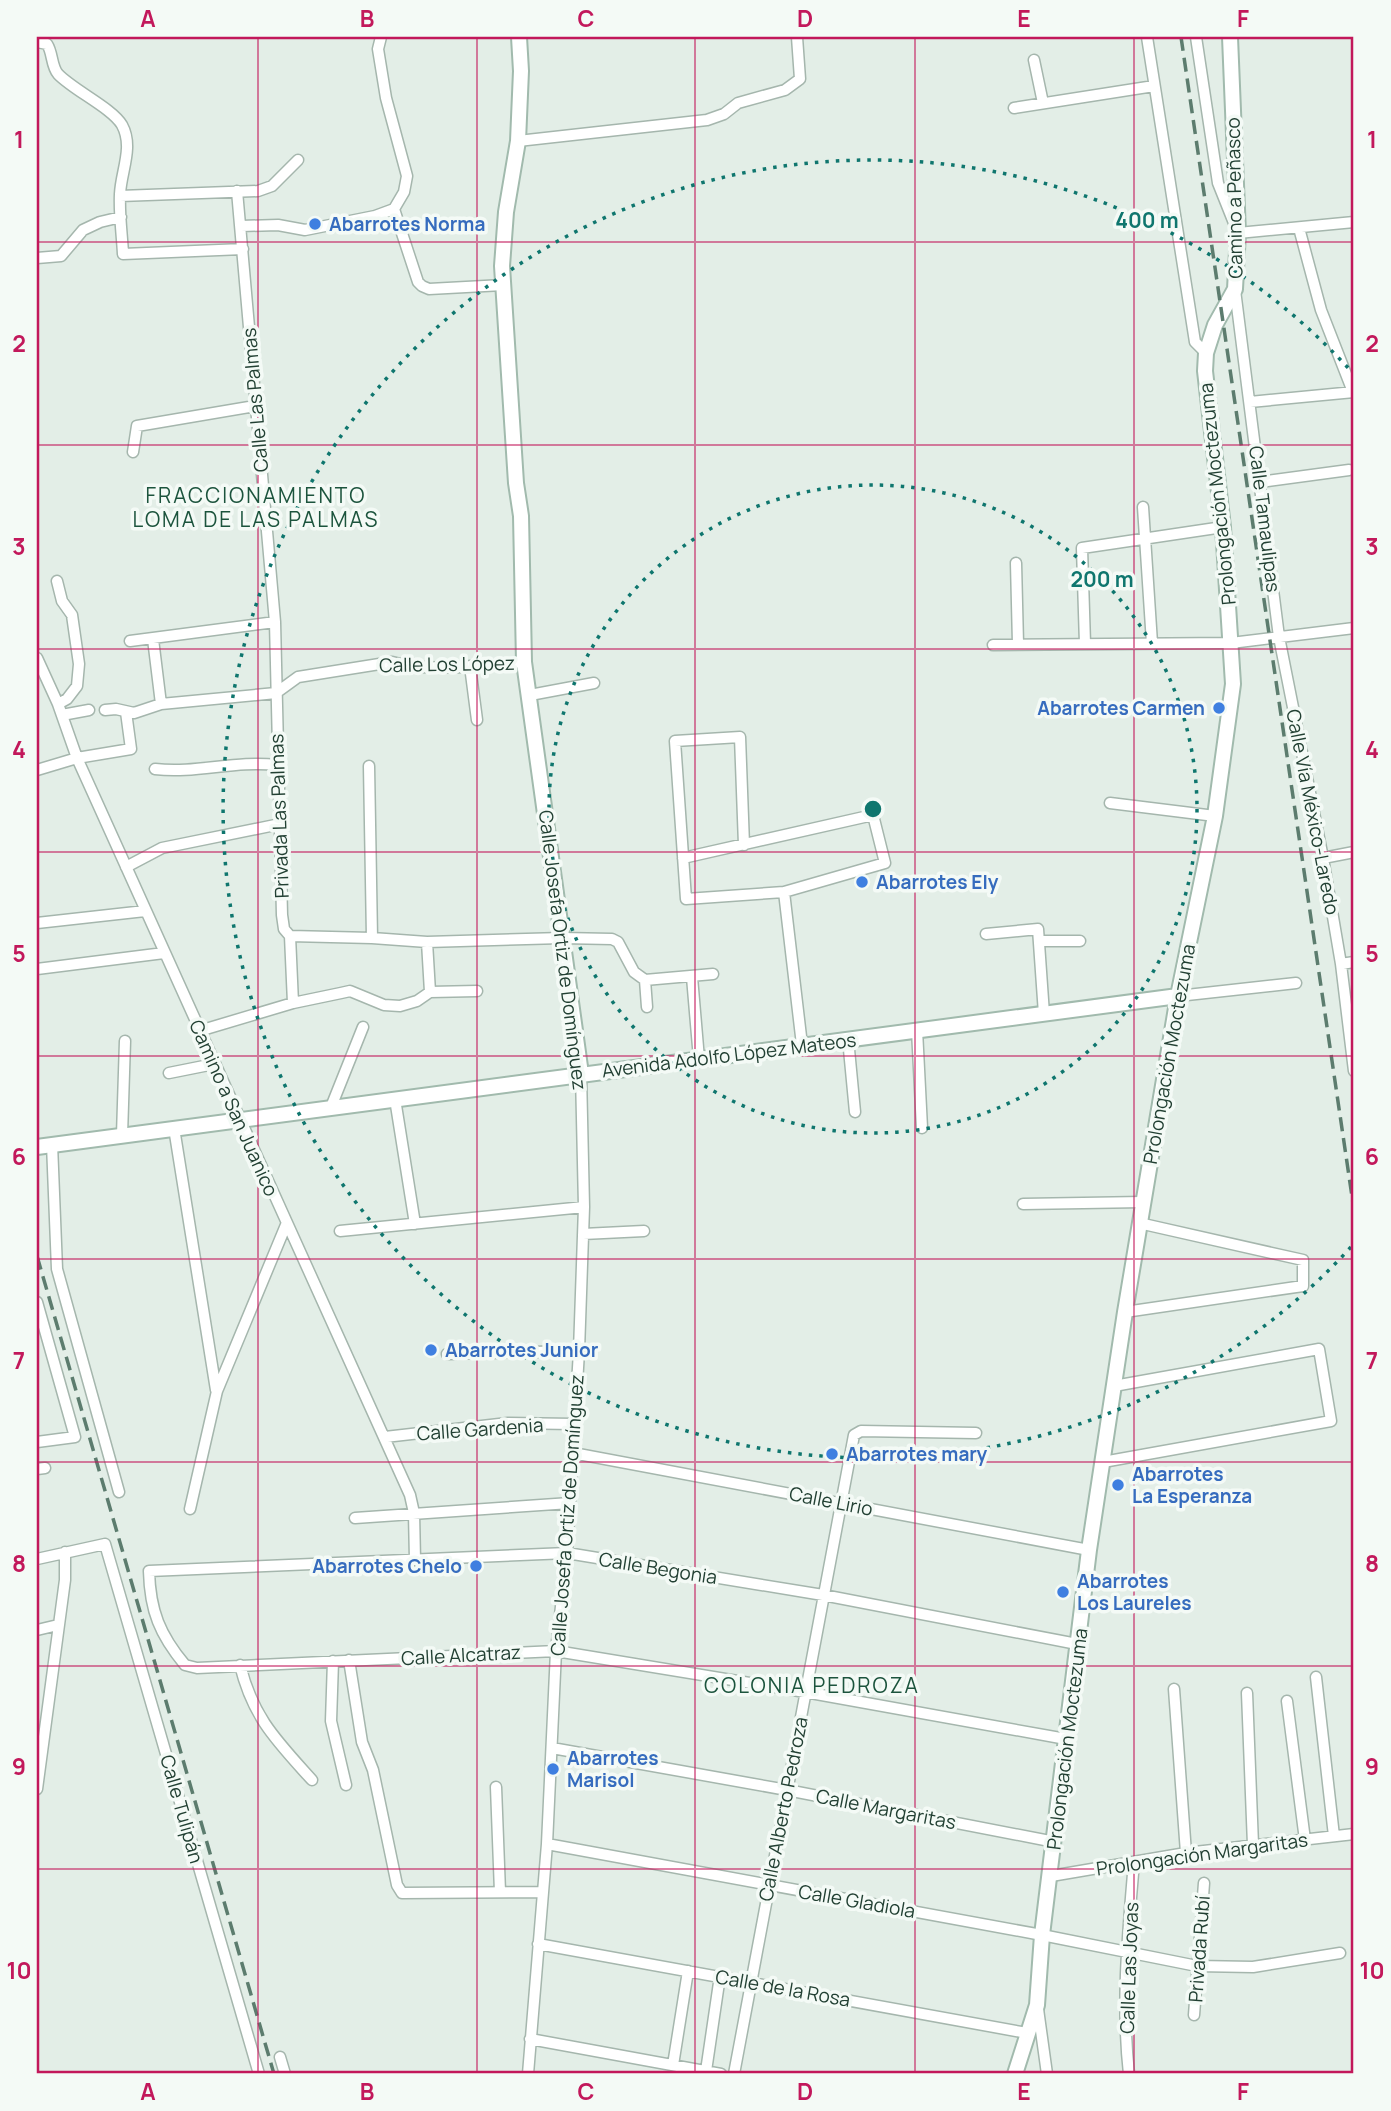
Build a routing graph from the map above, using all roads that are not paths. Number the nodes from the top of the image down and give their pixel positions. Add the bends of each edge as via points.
1 (381, 37) edge
2 (519, 37) edge
3 (797, 37) edge
4 (1147, 37) edge
5 (1196, 37) edge
6 (1230, 37) edge
7 (37, 42) edge
8 (1034, 60) dead end
9 (1154, 86) junction
10 (1043, 103) junction
11 (1014, 108) dead end
12 (518, 141) junction
13 (298, 160) dead end
14 (237, 191) junction
15 (120, 196) junction
16 (394, 209) junction
17 (121, 217) junction
18 (1354, 222) edge
19 (241, 226) junction
20 (1299, 228) junction
21 (1238, 233) junction
22 (243, 249) junction
23 (37, 258) edge
24 (503, 285) junction
25 (1235, 289) junction
26 (1206, 353) junction
27 (1354, 392) edge
28 (1250, 402) junction
29 (255, 406) junction
30 (133, 452) dead end
31 (1349, 470) dead end
32 (1260, 482) junction
33 (1143, 507) dead end
34 (1223, 527) junction
35 (1146, 540) junction
36 (1016, 563) dead end
37 (57, 581) dead end
38 (275, 622) junction
39 (1354, 628) edge
40 (1279, 637) junction
41 (153, 639) junction
42 (130, 641) dead end
43 (1153, 643) junction
44 (1231, 643) junction
45 (1017, 644) junction
46 (1085, 644) junction
47 (993, 645) dead end
48 (37, 657) edge
49 (524, 662) junction
50 (470, 666) junction
51 (594, 682) dead end
52 (276, 694) junction
53 (530, 695) junction
54 (58, 704) junction
55 (161, 704) junction
56 (89, 710) dead end
57 (105, 710) dead end
58 (126, 712) junction
59 (62, 715) junction
60 (477, 720) dead end
61 (77, 758) junction
62 (277, 765) junction
63 (369, 766) dead end
64 (155, 769) dead end
65 (37, 770) edge
66 (1110, 803) dead end
67 (1215, 816) junction
68 (280, 824) junction
69 (744, 845) junction
70 (1354, 852) edge
71 (683, 858) junction
72 (1323, 858) junction
73 (126, 867) junction
74 (784, 892) junction
75 (145, 911) junction
76 (37, 923) edge
77 (986, 934) dead end
78 (290, 936) junction
79 (372, 938) junction
80 (562, 938) junction
81 (1080, 941) dead end
82 (427, 942) junction
83 (1039, 942) junction
84 (164, 953) junction
85 (1354, 962) edge
86 (1342, 964) junction
87 (37, 969) edge
88 (713, 974) dead end
89 (692, 977) junction
90 (645, 981) junction
91 (1296, 983) dead end
92 (477, 990) dead end
93 (430, 992) junction
94 (1178, 996) junction
95 (293, 1003) junction
96 (647, 1007) dead end
97 (1044, 1013) junction
98 (1351, 1023) edge
99 (363, 1027) dead end
100 (917, 1030) junction
101 (199, 1031) junction
102 (848, 1039) junction
103 (125, 1041) dead end
104 (802, 1045) junction
105 (699, 1059) junction
106 (214, 1064) junction
107 (1354, 1071) edge
108 (169, 1073) dead end
109 (581, 1074) junction
110 (395, 1099) junction
111 (331, 1107) junction
112 (855, 1112) dead end
113 (239, 1119) junction
114 (174, 1128) junction
115 (922, 1128) dead end
116 (122, 1135) junction
117 (52, 1144) junction
118 (37, 1147) edge
119 (1143, 1202) junction
120 (1023, 1203) dead end
121 (584, 1207) junction
122 (1139, 1223) junction
123 (415, 1224) junction
124 (286, 1225) junction
125 (340, 1231) dead end
126 (644, 1231) dead end
127 (583, 1234) junction
128 (37, 1302) edge
129 (1125, 1312) junction
130 (579, 1351) junction
131 (447, 1354) dead end
132 (1114, 1386) junction
133 (216, 1391) junction
134 (575, 1424) junction
135 (975, 1433) dead end
136 (385, 1437) junction
137 (37, 1442) edge
138 (573, 1453) junction
139 (1103, 1462) junction
140 (119, 1492) dead end
141 (570, 1503) junction
142 (841, 1503) junction
143 (190, 1509) dead end
144 (414, 1513) junction
145 (355, 1518) dead end
146 (1089, 1550) junction
147 (65, 1552) junction
148 (567, 1553) junction
149 (37, 1559) edge
150 (415, 1560) junction
151 (823, 1595) junction
152 (58, 1625) junction
153 (37, 1630) edge
154 (1077, 1644) junction
155 (556, 1651) junction
156 (349, 1660) junction
157 (333, 1661) junction
158 (185, 1665) joint
159 (240, 1665) junction
160 (1315, 1676) dead end
161 (1174, 1689) dead end
162 (805, 1692) junction
163 (1247, 1693) dead end
164 (1287, 1701) dead end
165 (1066, 1739) junction
166 (552, 1748) junction
167 (312, 1780) dead end
168 (346, 1785) dead end
169 (496, 1787) dead end
170 (37, 1789) edge
171 (787, 1790) junction
172 (1354, 1834) edge
173 (1334, 1836) junction
174 (1305, 1840) junction
175 (1055, 1842) junction
176 (547, 1844) junction
177 (1253, 1845) junction
178 (1186, 1853) junction
179 (1134, 1861) junction
180 (1051, 1875) junction
181 (1204, 1883) dead end
182 (769, 1885) junction
183 (500, 1892) junction
184 (543, 1892) junction
185 (1042, 1935) junction
186 (538, 1944) junction
187 (1126, 1953) junction
188 (1340, 1953) dead end
189 (1197, 1966) junction
190 (688, 1971) junction
191 (720, 1976) junction
192 (751, 1982) junction
193 (1037, 2005) junction
194 (1195, 2015) dead end
195 (1027, 2033) junction
196 (530, 2039) junction
197 (280, 2057) dead end
198 (673, 2065) junction
199 (706, 2071) junction
200 (259, 2074) edge
201 (285, 2074) edge
202 (528, 2074) edge
203 (721, 2074) edge
204 (734, 2074) edge
205 (1015, 2074) edge
206 (1048, 2074) edge
207 (1129, 2074) edge

1 - 16 street via 378,50 386,99 407,176
2 - 12 street, Calle Josefa Ortiz de Domínguez
3 - 12 street via 800,79 785,90 737,103 724,114 707,120
4 - 9 street, Prolongación Moctezuma
5 - 21 street via 1218,183
6 - 21 street, Camino a Peñasco
7 - 15 street via 47,44 56,72 120,122 127,137 127,160
8 - 10 street
9 - 10 street
9 - 26 street, Prolongación Moctezuma via 1195,342
10 - 11 street
12 - 24 street, Calle Josefa Ortiz de Domínguez via 506,212
13 - 14 street via 272,186
14 - 15 street
14 - 19 street, Calle Las Palmas
15 - 17 street
16 - 19 street via 305,230
16 - 24 street via 422,286
17 - 22 street via 123,254
17 - 23 street via 83,230 61,256
18 - 20 street
19 - 22 street, Calle Las Palmas
20 - 21 street
20 - 27 street via 1321,310
21 - 25 street, Camino a Peñasco
22 - 29 street, Calle Las Palmas
24 - 49 street, Calle Josefa Ortiz de Domínguez via 521,516
25 - 26 street, Camino a Peñasco
25 - 28 street, Calle Tamaulipas
26 - 34 street, Prolongación Moctezuma
27 - 28 street
28 - 32 street, Calle Tamaulipas
29 - 30 street via 137,426
29 - 38 street, Calle Las Palmas
31 - 32 street
32 - 40 street, Calle Tamaulipas
33 - 35 street
34 - 35 street
34 - 44 street, Prolongación Moctezuma
35 - 43 street
35 - 46 street via 1082,548
36 - 45 street
37 - 54 street via 72,615 79,664 77,686
38 - 41 street
38 - 52 street, Calle Las Palmas
39 - 40 street
40 - 44 street
40 - 72 street, Calle Vía México-Laredo
41 - 42 street
41 - 55 street
43 - 44 street
43 - 46 street
44 - 67 street, Prolongación Moctezuma via 1233,684
45 - 46 street
45 - 47 street
48 - 54 street, Camino a San Juanico
49 - 50 street, Calle Los López
49 - 53 street, Calle Josefa Ortiz de Domínguez
50 - 52 street, Calle Los López via 392,662 298,677
50 - 60 street
51 - 53 street
52 - 55 street, Calle Los López
52 - 62 street, Privada Las Palmas
53 - 80 street, Calle Josefa Ortiz de Domínguez
54 - 59 street, Camino a San Juanico
55 - 58 street, Calle Los López
56 - 59 street
57 - 58 street, Calle Los López
58 - 61 street via 131,749
59 - 61 street, Camino a San Juanico
61 - 65 street
61 - 73 street, Camino a San Juanico
62 - 64 street via 224,764 178,772
62 - 68 street, Privada Las Palmas
63 - 79 street
66 - 67 street
67 - 94 street, Prolongación Moctezuma
68 - 73 street via 162,848
68 - 78 street, Privada Las Palmas via 282,915
69 - 71 street
69 - 71 street via 740,737 675,741
69 - 74 street via 873,816 885,863
70 - 72 street
71 - 74 street via 686,899
72 - 86 street, Calle Vía México-Laredo
73 - 75 street, Camino a San Juanico
74 - 104 street
75 - 76 street
75 - 84 street, Camino a San Juanico
77 - 83 street via 1038,929
78 - 79 street
78 - 95 street, Privada Las Palmas
79 - 82 street
80 - 82 street
80 - 90 street via 618,942 634,972
80 - 109 street, Calle Josefa Ortiz de Domínguez
81 - 83 street
82 - 93 street
83 - 97 street
84 - 87 street
84 - 101 street, Camino a San Juanico
85 - 86 street
86 - 98 street, Calle Vía México-Laredo
88 - 89 street
89 - 90 street
89 - 105 street
90 - 96 street
91 - 94 street, Avenida Adolfo López Mateos
92 - 93 street
93 - 95 street via 400,1006 384,1005 350,991
94 - 97 street, Avenida Adolfo López Mateos
94 - 119 street, Prolongación Moctezuma
95 - 101 street
97 - 100 street, Avenida Adolfo López Mateos
98 - 107 street, Calle Vía México-Laredo
99 - 111 street
100 - 102 street, Avenida Adolfo López Mateos
100 - 115 street
101 - 106 street, Camino a San Juanico
102 - 104 street, Avenida Adolfo López Mateos
102 - 112 street
103 - 116 street
104 - 105 street, Avenida Adolfo López Mateos
105 - 109 street, Avenida Adolfo López Mateos
106 - 108 street
106 - 113 street, Camino a San Juanico
109 - 110 street, Avenida Adolfo López Mateos
109 - 121 street, Calle Josefa Ortiz de Domínguez
110 - 111 street, Avenida Adolfo López Mateos
110 - 123 street
111 - 113 street, Avenida Adolfo López Mateos
113 - 114 street, Avenida Adolfo López Mateos
113 - 124 street, Camino a San Juanico
114 - 116 street, Avenida Adolfo López Mateos
114 - 133 street
116 - 117 street, Avenida Adolfo López Mateos
117 - 118 street, Avenida Adolfo López Mateos
117 - 140 street via 57,1269
119 - 120 street
119 - 122 street, Prolongación Moctezuma
121 - 123 street
121 - 127 street, Calle Josefa Ortiz de Domínguez
122 - 129 street, Prolongación Moctezuma
122 - 129 street via 1303,1260 1303,1286
123 - 125 street
124 - 133 street
124 - 136 street, Camino a San Juanico
126 - 127 street
127 - 130 street, Calle Josefa Ortiz de Domínguez
128 - 137 street via 75,1437
129 - 132 street, Prolongación Moctezuma
130 - 131 street
130 - 134 street, Calle Josefa Ortiz de Domínguez
132 - 139 street, Prolongación Moctezuma
132 - 139 street via 1319,1349 1331,1421
133 - 143 street
134 - 136 street, Calle Gardenia via 508,1423
134 - 138 street, Calle Josefa Ortiz de Domínguez
135 - 142 street, Calle Alberto Pedroza via 854,1435
136 - 144 street, Camino a San Juanico
138 - 141 street, Calle Josefa Ortiz de Domínguez
138 - 142 street, Calle Lirio
139 - 146 street, Prolongación Moctezuma
141 - 144 street
141 - 148 street, Calle Josefa Ortiz de Domínguez
142 - 146 street, Calle Lirio
142 - 151 street, Calle Alberto Pedroza
144 - 145 street
144 - 150 street, Camino a San Juanico
146 - 154 street, Prolongación Moctezuma
147 - 149 street
147 - 152 street
147 - 200 street, Calle Tulipán via 106,1544
148 - 150 street, Calle Begonia
148 - 151 street, Calle Begonia
148 - 155 street, Calle Josefa Ortiz de Domínguez
150 - 158 street, Calle Begonia via 149,1571 155,1618
151 - 154 street, Calle Begonia
151 - 162 street, Calle Alberto Pedroza
152 - 153 street
152 - 170 street
154 - 165 street, Prolongación Moctezuma
155 - 156 street, Calle Alcatraz
155 - 162 street, Calle Alcatraz
155 - 166 street, Calle Josefa Ortiz de Domínguez
156 - 157 street, Calle Alcatraz
156 - 183 street via 362,1742 402,1893
157 - 159 street, Calle Alcatraz
157 - 168 street via 331,1721
158 - 159 street, Calle Alcatraz
159 - 167 street via 247,1692 268,1731
160 - 173 street
161 - 178 street
162 - 165 street, Calle Alcatraz
162 - 171 street, Calle Alberto Pedroza
163 - 177 street
164 - 174 street
165 - 175 street, Prolongación Moctezuma
166 - 171 street, Calle Margaritas
166 - 176 street, Calle Josefa Ortiz de Domínguez
169 - 183 street
171 - 175 street, Calle Margaritas
171 - 182 street, Calle Alberto Pedroza
172 - 173 street, Prolongación Margaritas
173 - 174 street, Prolongación Margaritas
174 - 177 street, Prolongación Margaritas
175 - 180 street, Prolongación Moctezuma
176 - 182 street, Calle Gladiola
176 - 184 street, Calle Josefa Ortiz de Domínguez
177 - 178 street, Prolongación Margaritas
178 - 179 street, Prolongación Margaritas
179 - 180 street, Prolongación Margaritas
179 - 187 street, Calle Las Joyas
180 - 185 street, Prolongación Moctezuma
181 - 189 street, Privada Rubí
182 - 185 street, Calle Gladiola
182 - 192 street, Calle Alberto Pedroza
183 - 184 street
184 - 186 street, Calle Josefa Ortiz de Domínguez
185 - 187 street, Calle Gladiola
185 - 193 street, Prolongación Moctezuma
186 - 190 street, Calle de la Rosa
186 - 196 street, Calle Josefa Ortiz de Domínguez
187 - 189 street, Calle Gladiola
187 - 207 street, Calle Las Joyas via 1124,2034
188 - 189 street, Calle Gladiola via 1253,1967
189 - 194 street, Privada Rubí
190 - 191 street, Calle de la Rosa
190 - 198 street
191 - 192 street, Calle de la Rosa
191 - 199 street
192 - 195 street, Calle de la Rosa
192 - 204 street, Calle Alberto Pedroza
193 - 195 street, Prolongación Moctezuma
193 - 206 street
195 - 205 street, Prolongación Moctezuma
196 - 198 street
196 - 202 street, Calle Josefa Ortiz de Domínguez
197 - 201 street
198 - 199 street
199 - 203 street

